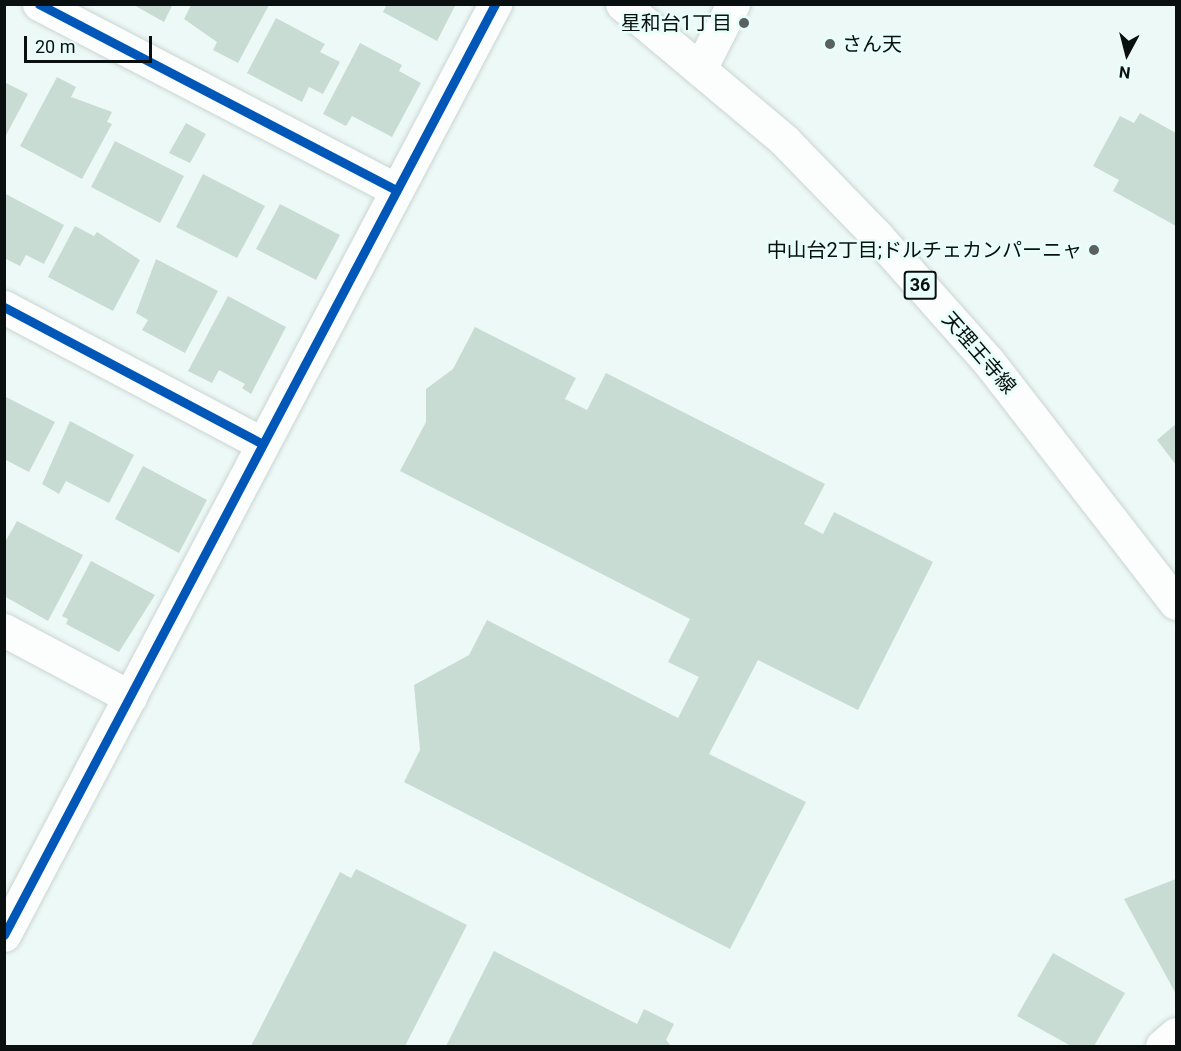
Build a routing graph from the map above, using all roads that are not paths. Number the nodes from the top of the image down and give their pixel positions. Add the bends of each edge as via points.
1 (39, 4) edge
2 (495, 4) edge
3 (622, 4) edge
4 (733, 4) edge
5 (701, 68) junction
6 (397, 190) junction
7 (4, 307) edge
8 (261, 443) junction
9 (1176, 603) edge
10 (4, 630) edge
11 (130, 697) junction
12 (4, 935) edge
13 (1176, 1034) edge
14 (1162, 1047) edge

1 - 6 street
2 - 6 street
3 - 5 street, 天理王寺線 / 36
4 - 5 street
5 - 9 street, 天理王寺線 / 36 via 785,141 940,308 1069,461
6 - 8 street
7 - 8 street
8 - 11 street
10 - 11 street
11 - 12 street
13 - 14 street

